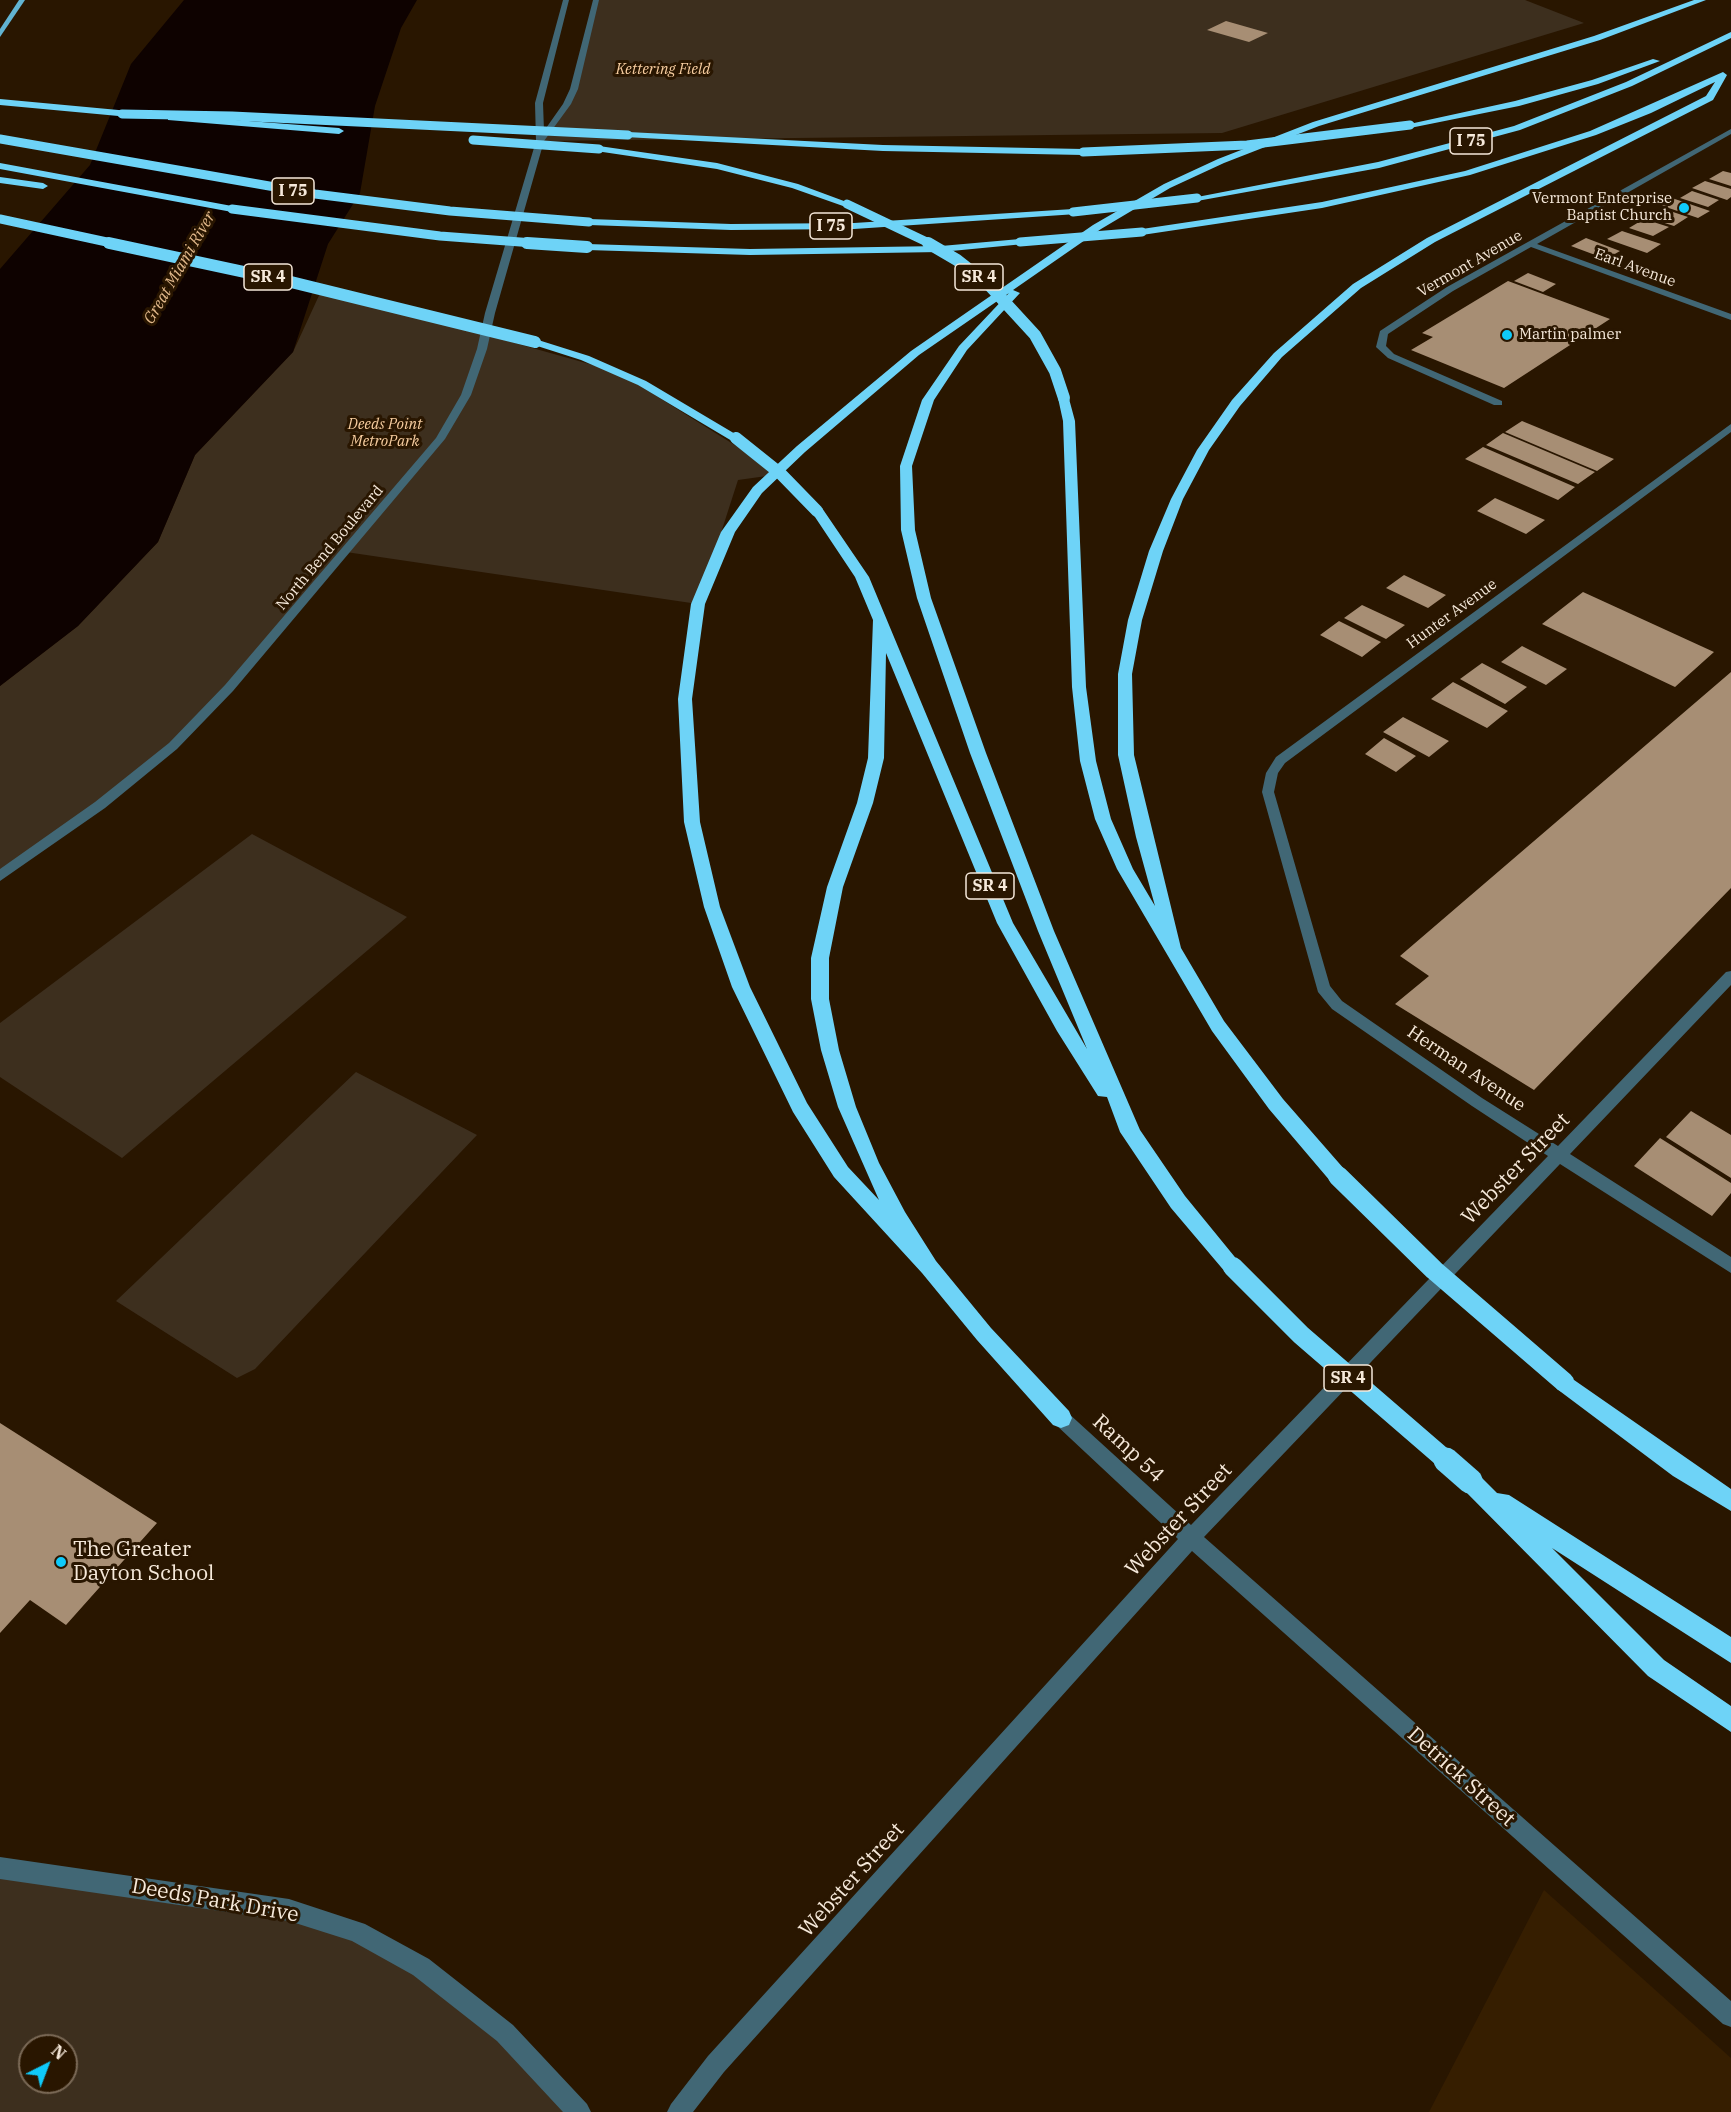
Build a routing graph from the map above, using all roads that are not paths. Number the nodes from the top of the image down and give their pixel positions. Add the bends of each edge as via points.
1 (22, 0) edge
2 (566, 0) edge
3 (596, 0) edge
4 (1702, 0) edge
5 (0, 35) edge
6 (1731, 35) edge
7 (1727, 73) edge
8 (0, 102) edge
9 (122, 114) junction
10 (1731, 131) edge
11 (398, 135) dead end
12 (0, 139) edge
13 (457, 139) dead end
14 (540, 141) junction
15 (0, 166) edge
16 (0, 180) edge
17 (232, 209) junction
18 (0, 219) edge
19 (1530, 244) junction
20 (1044, 262) junction
21 (1731, 317) edge
22 (1498, 403) dead end
23 (1731, 427) edge
24 (880, 619) junction
25 (1288, 864) joint
26 (0, 876) edge
27 (1173, 947) junction
28 (1731, 976) edge
29 (1133, 1137) junction
30 (1561, 1155) junction
31 (1731, 1266) edge
32 (929, 1268) junction
33 (1061, 1418) joint
34 (1470, 1481) junction
35 (1731, 1501) edge
36 (1191, 1538) junction
37 (1731, 1651) edge
38 (1731, 1720) edge
39 (0, 1868) edge
40 (1731, 2016) edge
41 (579, 2112) edge
42 (679, 2112) edge

1 - 5 main road
2 - 14 street, North Bend Boulevard via 539,103
3 - 14 street, North Bend Boulevard via 574,89
4 - 20 highway via 1578,44 1316,124 1221,160 1156,192
6 - 9 highway, bridge via 1574,88 1507,106 1410,125 1247,145 1083,152 919,149
6 - 12 highway, I 75, bridge via 1629,84 1517,128 1379,165 1197,198 1073,212 854,226 589,222 460,212 315,194
7 - 17 highway, I 75, bridge via 1593,133 1467,173 1322,205 1142,232 941,249 783,252 587,247 440,236
7 - 27 highway via 1710,98 1440,236 1357,286 1278,355 1203,450 1156,551 1135,620 1125,674 1126,755
8 - 9 highway
9 - 11 highway, bridge
10 - 19 street, Vermont Avenue
13 - 27 highway, SR 4, bridge via 687,160 795,186 847,204 938,248 990,286 1035,335 1055,371 1069,421 1079,687 1088,761 1103,819 1125,869
14 - 26 street, North Bend Boulevard via 482,349 466,395 440,439 229,688 173,746 100,805
15 - 17 highway, I 75
16 - 17 highway
18 - 24 highway, SR 4, bridge via 291,282 535,342 642,383 736,438 781,474 818,511 862,577
19 - 21 street, Earl Avenue
19 - 22 street, Vermont Avenue via 1450,289 1380,338 1381,347 1391,356
20 - 29 highway via 963,348 928,400 906,466 908,530 924,598 978,753 1046,931
20 - 32 highway via 915,353 757,490 728,532 698,604 690,647 685,699 692,822 712,907 741,987 800,1107 841,1172
23 - 25 street, Hunter Avenue via 1280,760 1268,792
24 - 29 highway, SR 4 via 1005,923 1063,1026
24 - 32 highway via 876,759 825,927 820,999 830,1050 862,1144 898,1218
25 - 30 street, Herman Avenue via 1323,988 1337,1005
27 - 35 highway, SR 4, bridge via 1218,1026 1276,1104 1338,1176 1434,1270 1564,1382
28 - 30 street, Webster Street
29 - 34 highway, SR 4, bridge via 1178,1202 1233,1267 1301,1335
30 - 31 street, Herman Avenue
30 - 36 street, Webster Street
32 - 33 highway
33 - 36 street, Ramp 54
34 - 37 highway, SR 4
34 - 38 highway via 1656,1668
36 - 40 street, Detrick Street
36 - 42 street, Webster Street via 716,2064
39 - 41 street, Deeds Park Drive via 289,1910 357,1932 421,1967 505,2032

